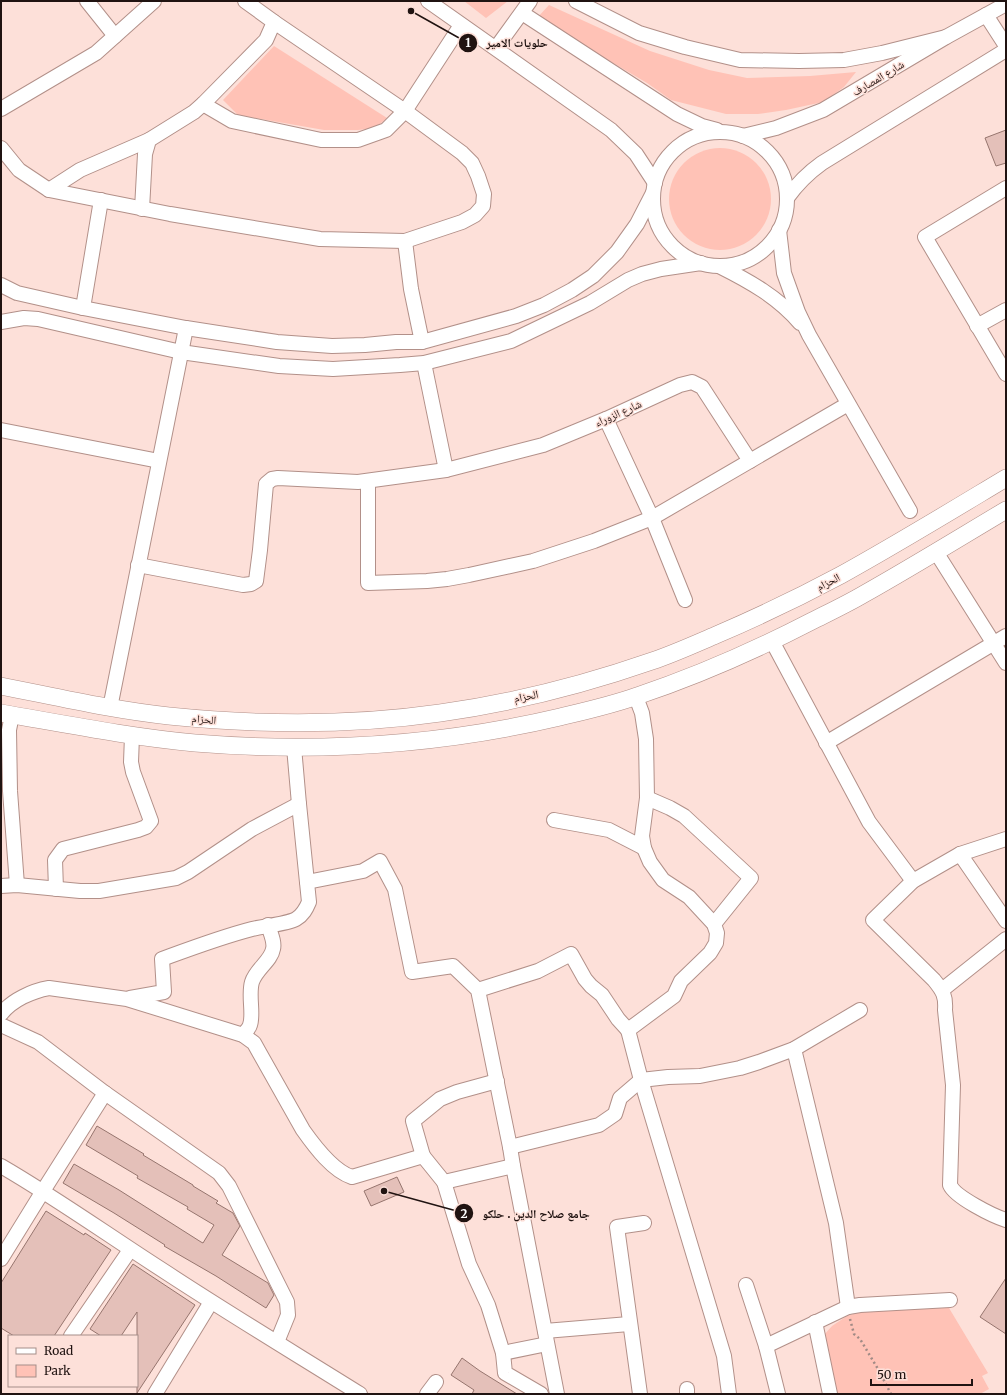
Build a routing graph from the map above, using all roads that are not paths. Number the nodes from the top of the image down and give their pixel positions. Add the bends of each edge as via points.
1 (87, 1) edge
2 (154, 1) edge
3 (245, 1) edge
4 (428, 1) edge
5 (530, 1) edge
6 (576, 1) edge
7 (1006, 4) edge
8 (522, 13) junction
9 (986, 15) junction
10 (274, 22) junction
11 (461, 25) junction
12 (115, 36) junction
13 (946, 37) junction
14 (1006, 46) edge
15 (496, 48) junction
16 (1006, 50) edge
17 (203, 104) junction
18 (1, 108) edge
19 (405, 111) junction
20 (723, 132) junction
21 (743, 136) junction
22 (149, 140) junction
23 (1, 148) edge
24 (654, 188) junction
25 (1006, 188) edge
26 (49, 190) junction
27 (787, 198) junction
28 (101, 200) junction
29 (142, 209) junction
30 (779, 230) junction
31 (405, 241) junction
32 (701, 263) junction
33 (719, 266) junction
34 (1, 285) edge
35 (83, 308) junction
36 (1006, 310) edge
37 (1, 322) edge
38 (977, 326) junction
39 (186, 328) junction
40 (809, 334) junction
41 (422, 342) junction
42 (181, 352) junction
43 (424, 362) junction
44 (1006, 374) edge
45 (848, 404) junction
46 (606, 419) junction
47 (1, 430) edge
48 (159, 461) junction
49 (750, 461) junction
50 (446, 470) junction
51 (1006, 478) edge
52 (368, 481) junction
53 (910, 510) dead end
54 (1006, 510) edge
55 (652, 518) junction
56 (936, 552) junction
57 (138, 565) junction
58 (685, 600) dead end
59 (1006, 636) edge
60 (772, 641) junction
61 (994, 644) junction
62 (1006, 663) edge
63 (1, 686) edge
64 (636, 697) junction
65 (110, 708) junction
66 (6, 714) edge
67 (132, 736) junction
68 (826, 743) junction
69 (294, 747) junction
70 (647, 798) junction
71 (299, 804) junction
72 (554, 820) dead end
73 (1006, 839) edge
74 (644, 848) junction
75 (960, 854) junction
76 (913, 881) junction
77 (307, 882) junction
78 (17, 885) junction
79 (1, 886) edge
80 (56, 889) junction
81 (1006, 921) edge
82 (714, 924) junction
83 (268, 925) junction
84 (1006, 939) edge
85 (478, 990) junction
86 (942, 990) junction
87 (127, 999) junction
88 (860, 1010) dead end
89 (1, 1014) edge
90 (1, 1024) edge
91 (628, 1030) junction
92 (243, 1035) junction
93 (794, 1048) junction
94 (641, 1080) junction
95 (497, 1081) junction
96 (105, 1093) junction
97 (510, 1148) junction
98 (422, 1156) junction
99 (1, 1166) edge
100 (513, 1166) junction
101 (444, 1182) junction
102 (43, 1191) junction
103 (1006, 1220) edge
104 (644, 1222) dead end
105 (130, 1250) junction
106 (1, 1259) edge
107 (746, 1285) dead end
108 (950, 1300) dead end
109 (211, 1302) junction
110 (848, 1307) junction
111 (815, 1322) junction
112 (629, 1324) junction
113 (72, 1335) edge
114 (546, 1337) junction
115 (277, 1342) junction
116 (766, 1346) junction
117 (503, 1353) junction
118 (436, 1382) dead end
119 (155, 1394) edge
120 (360, 1394) edge
121 (427, 1394) edge
122 (541, 1394) edge
123 (557, 1394) edge
124 (640, 1394) edge
125 (729, 1394) edge
126 (778, 1394) edge
127 (830, 1394) edge

1 - 12 street
2 - 12 street
3 - 10 street
4 - 11 street
5 - 8 street
6 - 13 street via 639,34 740,60 844,60
7 - 9 street, شارع المصارف
8 - 15 street
8 - 20 street via 677,114 702,126
9 - 13 street, شارع المصارف
9 - 14 street
10 - 17 street via 266,40
10 - 19 street
11 - 15 street
11 - 19 street
12 - 18 street via 96,53
13 - 21 street, شارع المصارف via 823,110 776,128
15 - 24 street via 611,130 636,154
16 - 27 street via 822,163 797,185
17 - 19 street via 232,121 321,140 358,140 386,130
17 - 22 street
19 - 31 street via 472,163 484,194 483,206 475,215 462,222
20 - 21 street
20 - 24 street via 693,137 676,148 663,164
21 - 27 street via 761,146 775,160 784,178
22 - 26 street via 80,170
22 - 29 street via 145,154
23 - 26 street via 19,170
24 - 32 street via 654,213 667,241 682,255
24 - 41 street via 637,224 617,252 593,276 572,290 516,316
25 - 38 street via 925,237
26 - 28 street
27 - 30 street via 785,215
28 - 29 street
28 - 35 street
29 - 31 street via 320,239
30 - 33 street via 770,244 758,254 739,263
30 - 40 street via 784,273
31 - 41 street via 411,289
32 - 33 street
32 - 43 street via 642,274 590,303 511,341
33 - 40 street via 761,288 794,316
34 - 35 street via 16,293
35 - 39 street
36 - 38 street
37 - 42 street via 24,318 38,319
38 - 44 street
39 - 41 street via 306,344 365,346
39 - 42 street
40 - 45 street
42 - 43 street via 279,366 333,369
42 - 48 street
43 - 50 street
45 - 49 street
45 - 53 street
46 - 49 street, شارع الزوراء via 692,382 702,387
46 - 50 street, شارع الزوراء via 543,445
46 - 55 street
47 - 48 street
48 - 57 street
49 - 55 street
50 - 52 street, شارع الزوراء
51 - 65 main road, الحزام via 840,575 755,618 654,661 543,693 441,713 303,723 166,716
52 - 55 street via 368,583 447,579 526,562 570,549
52 - 57 street, شارع الزوراء via 278,478 266,484 256,581 251,584 243,585
54 - 56 main road
55 - 58 street
56 - 60 main road via 863,595
56 - 61 street
57 - 65 street
59 - 61 street
60 - 64 main road
60 - 68 street
61 - 62 street
61 - 68 street
63 - 65 main road, الحزام
64 - 69 main road via 545,720 488,731 403,743
64 - 70 street via 642,713 646,739
66 - 67 main road
66 - 78 street
67 - 69 main road
67 - 80 street via 133,772 151,821 146,827 138,830 63,849 55,860
68 - 76 street via 869,822
69 - 71 street
70 - 74 street via 642,836
70 - 82 street via 684,816 751,878
71 - 77 street
71 - 80 street via 252,829 176,878 99,891
72 - 74 street via 609,830
73 - 75 street
74 - 82 street via 663,880 689,896
75 - 76 street
75 - 81 street
76 - 86 street via 873,920
77 - 83 street via 309,902 304,912 289,922
77 - 85 street via 363,871 380,862 395,889 412,972 453,966
78 - 79 street
78 - 80 street
82 - 91 street via 716,943 710,953 682,981 674,996
83 - 87 street via 162,959 164,992
83 - 92 street via 273,949 252,981 250,1025
84 - 86 street
85 - 91 street via 538,971 571,954 591,986 602,995
85 - 95 street
86 - 103 street via 946,999 953,1085 951,1190
87 - 89 street via 49,988 36,991 14,1003
87 - 92 street
88 - 93 street
90 - 96 street via 38,1042
91 - 94 street
92 - 98 street via 254,1043 303,1130 323,1155 344,1174 352,1177
93 - 94 street via 740,1068 700,1076
93 - 110 street via 836,1223
94 - 97 street via 620,1098 615,1114 599,1125
94 - 125 street via 724,1356
95 - 97 street
95 - 98 street via 440,1099 413,1121
96 - 102 street
96 - 115 street via 219,1173 229,1186 287,1302 288,1315
97 - 100 street
98 - 101 street
99 - 102 street
100 - 101 street
100 - 114 street
101 - 117 street via 469,1264 488,1305
102 - 105 street
102 - 106 street
104 - 112 street via 617,1227
105 - 109 street
105 - 113 street
107 - 116 street
108 - 110 street
109 - 115 street
109 - 119 street
110 - 111 street
111 - 116 street
111 - 127 street
112 - 114 street
112 - 124 street
114 - 117 street
114 - 123 street
115 - 120 street
116 - 126 street
117 - 122 street via 505,1373
118 - 121 street

